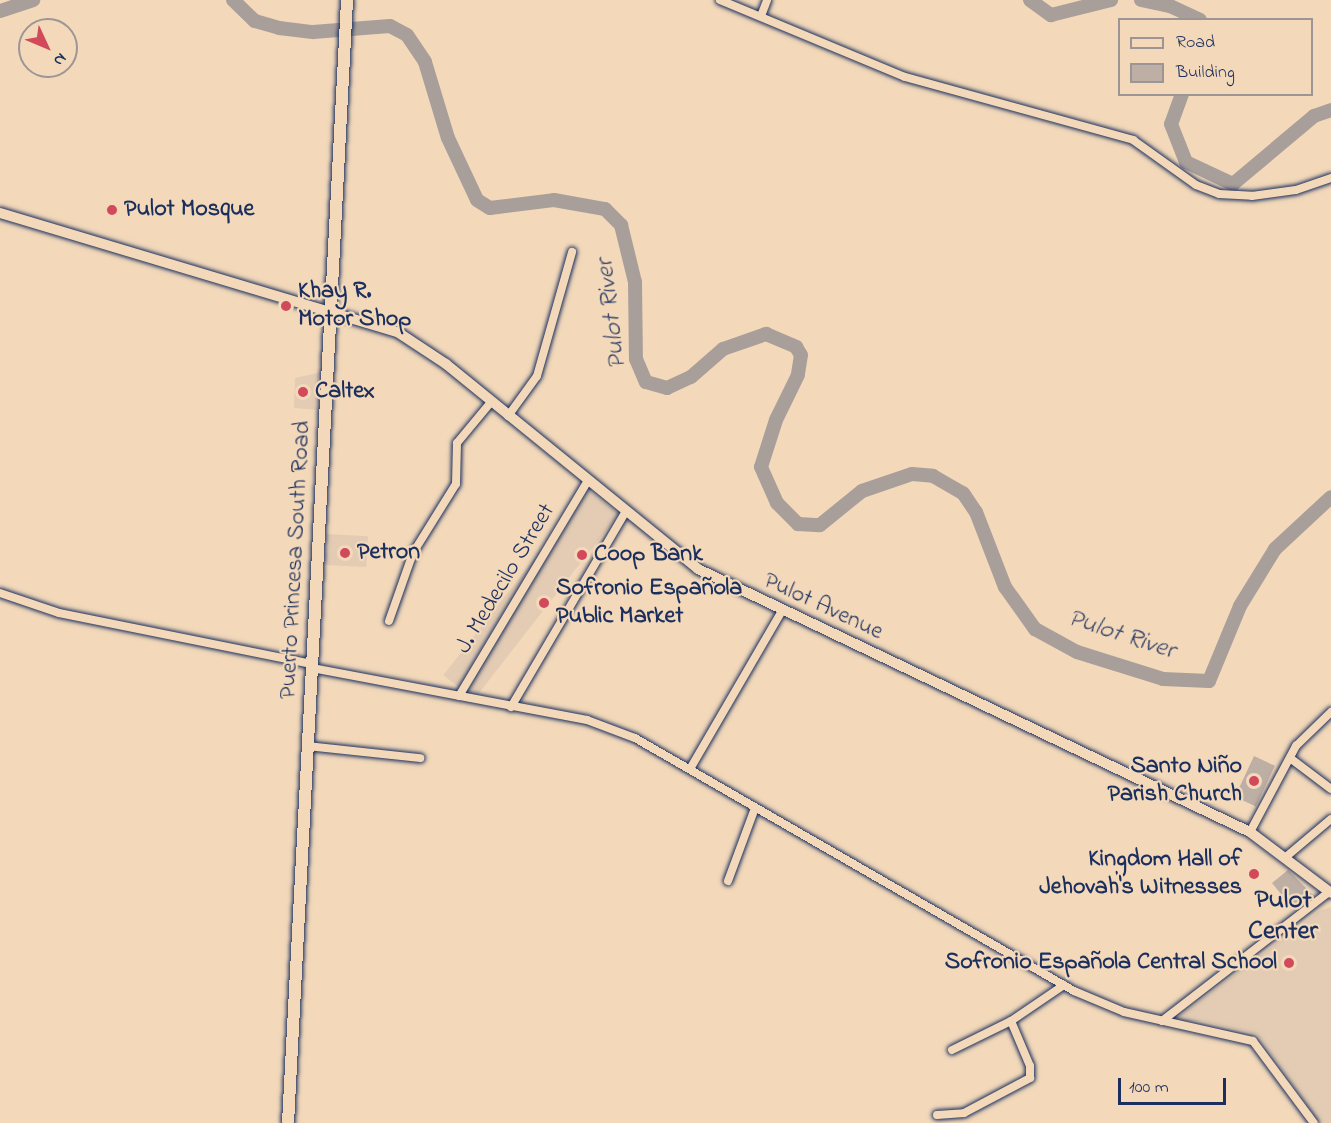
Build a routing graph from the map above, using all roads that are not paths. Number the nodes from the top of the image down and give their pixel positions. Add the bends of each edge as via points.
1 (720, 0) edge
2 (767, 0) edge
3 (347, 5) edge
4 (761, 16) junction
5 (1331, 178) edge
6 (0, 213) edge
7 (572, 252) dead end
8 (329, 309) junction
9 (491, 402) junction
10 (508, 416) junction
11 (587, 482) junction
12 (625, 513) junction
13 (0, 593) edge
14 (782, 611) junction
15 (389, 621) dead end
16 (312, 666) junction
17 (459, 696) junction
18 (511, 707) junction
19 (1331, 712) edge
20 (307, 746) junction
21 (420, 758) dead end
22 (1290, 758) junction
23 (690, 770) junction
24 (1331, 789) edge
25 (755, 808) junction
26 (1331, 819) edge
27 (1250, 832) junction
28 (1287, 856) junction
29 (728, 881) dead end
30 (1330, 892) edge
31 (1064, 985) junction
32 (1161, 1021) junction
33 (1011, 1022) junction
34 (952, 1050) dead end
35 (937, 1115) dead end
36 (288, 1123) edge
37 (1314, 1123) edge

1 - 4 street
2 - 4 street
3 - 8 main road, Puerto Princesa South Road
4 - 5 street via 905,77 1133,140 1196,185 1219,194 1251,196 1296,190
6 - 8 street, Pulot Avenue
7 - 10 street via 537,376
8 - 9 street, Pulot Avenue via 414,341
8 - 16 main road, Puerto Princesa South Road
9 - 10 street, Pulot Avenue
9 - 15 street via 457,443 456,484 413,553
10 - 11 street, Pulot Avenue
11 - 12 street, Pulot Avenue
11 - 17 street, J. Medecilo Street
12 - 14 street, Pulot Avenue via 698,569
12 - 18 street
13 - 16 street via 59,613
14 - 23 street
14 - 27 street, Pulot Avenue
16 - 17 street
16 - 20 main road, Puerto Princesa South Road
17 - 18 street
18 - 23 street via 614,729
19 - 22 street
20 - 21 street
20 - 36 main road, Puerto Princesa South Road
22 - 24 street
22 - 27 street
23 - 25 street
25 - 29 street
25 - 31 street
26 - 28 street
27 - 28 street, Pulot Avenue
28 - 30 street, Pulot Avenue
30 - 32 street
31 - 32 street via 1124,1012
31 - 33 street
32 - 37 street via 1253,1041
33 - 34 street
33 - 35 street via 1030,1066 1030,1078 964,1113

